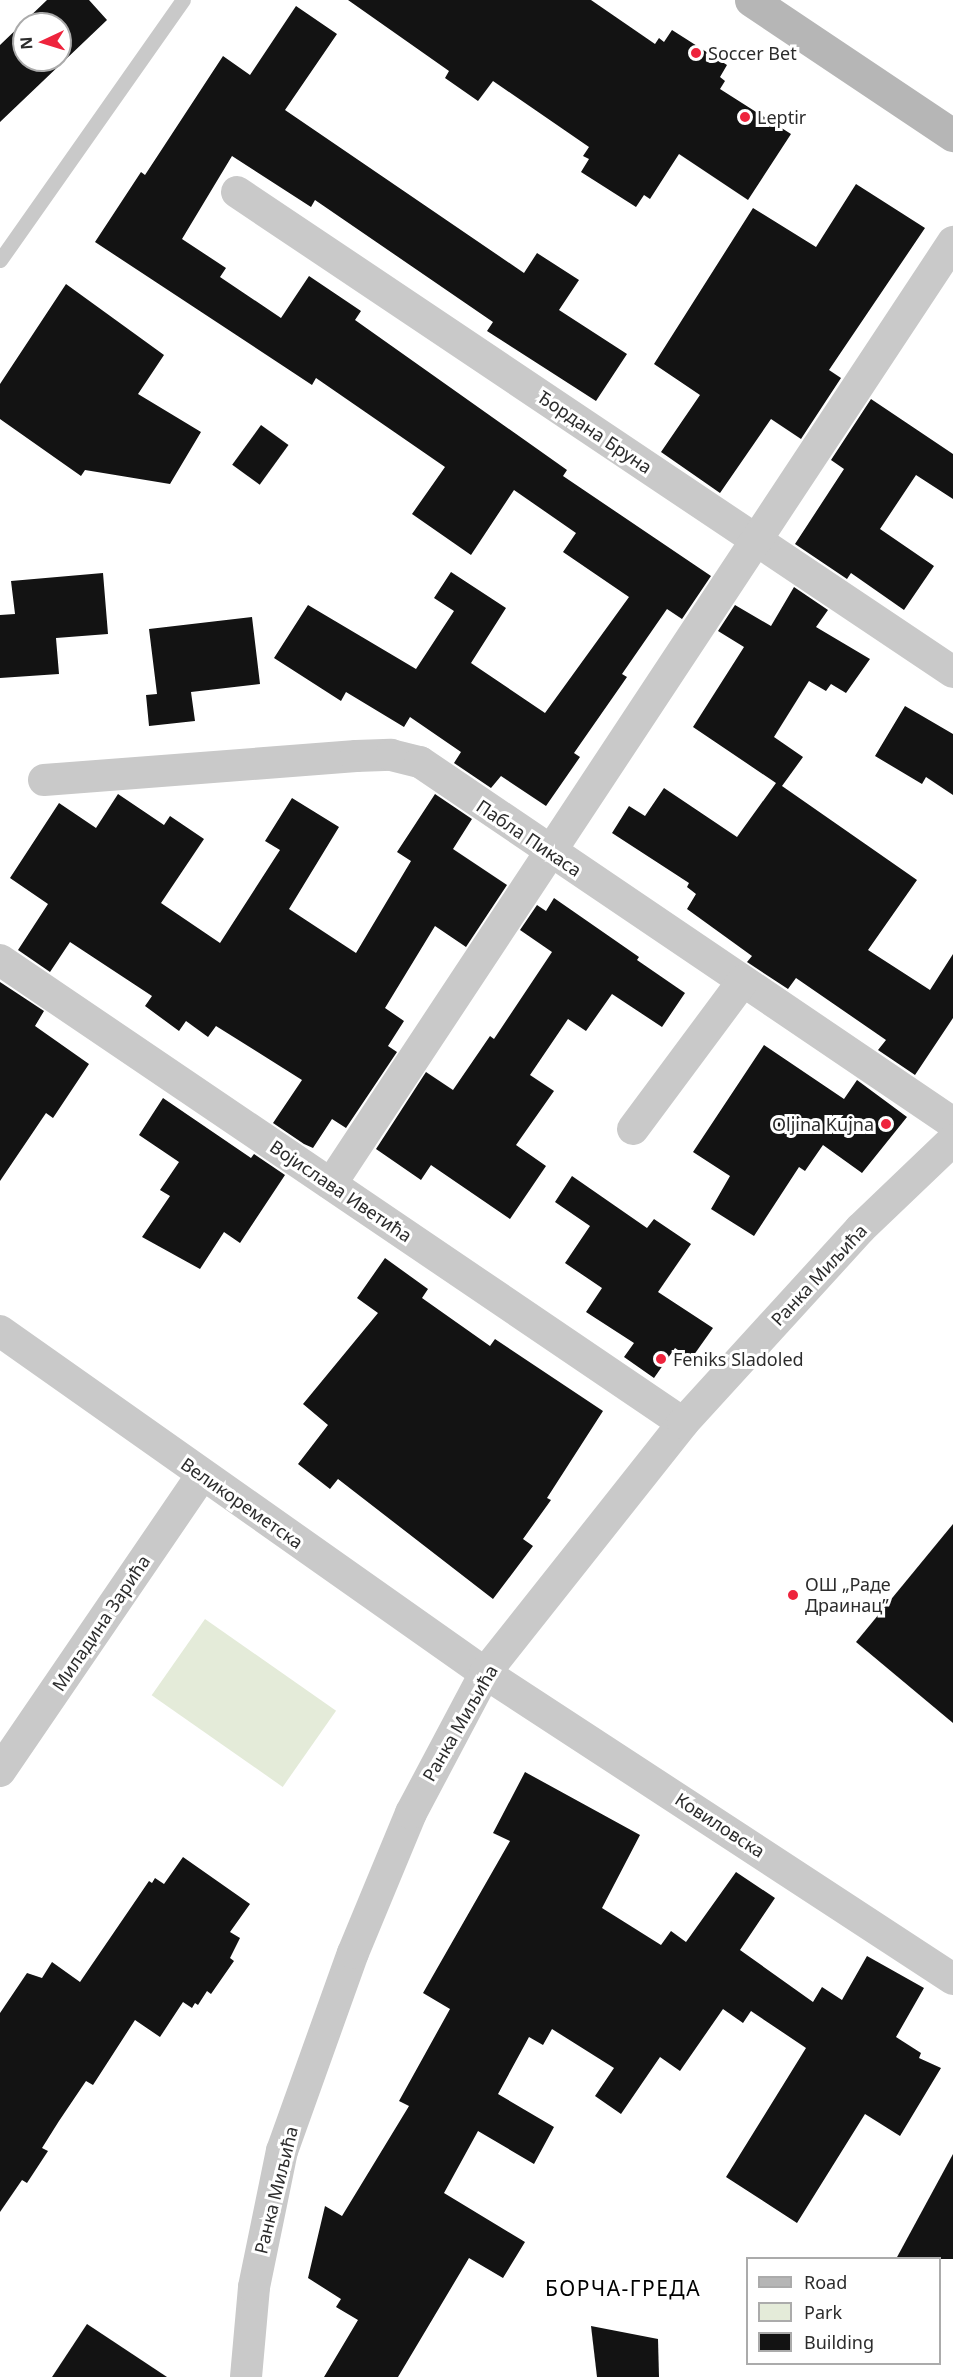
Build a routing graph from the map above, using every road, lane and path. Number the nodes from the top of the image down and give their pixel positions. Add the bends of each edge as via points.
1 (183, 0) edge
2 (751, 0) edge
3 (953, 135) edge
4 (237, 192) dead end
5 (953, 242) edge
6 (0, 260) edge
7 (757, 540) junction
8 (953, 672) edge
9 (44, 780) dead end
10 (550, 853) junction
11 (0, 960) edge
12 (743, 981) junction
13 (953, 1123) edge
14 (633, 1129) dead end
15 (953, 1140) edge
16 (331, 1184) junction
17 (0, 1331) edge
18 (682, 1423) junction
19 (202, 1475) junction
20 (485, 1673) junction
21 (0, 1771) edge
22 (953, 1979) edge
23 (246, 2377) edge

1 - 6 lane
2 - 3 street
4 - 7 street, Ђордана Бруна
5 - 7 street
7 - 8 street, Ђордана Бруна
7 - 10 street
9 - 10 street, Пабла Пикаса via 391,755 420,762
10 - 12 street, Пабла Пикаса
10 - 16 street
11 - 16 street, Војислава Иветића
12 - 13 street, Пабла Пикаса
12 - 14 street
15 - 18 street, Ранка Миљића via 860,1229
16 - 18 street, Војислава Иветића
17 - 19 street, Великореметска
18 - 20 street, Ранка Миљића
19 - 20 street, Великореметска
19 - 21 street, Миладина Зарића
20 - 22 street, Ковиловска
20 - 23 street, Ранка Миљића via 411,1813 353,1953 282,2151 254,2287

